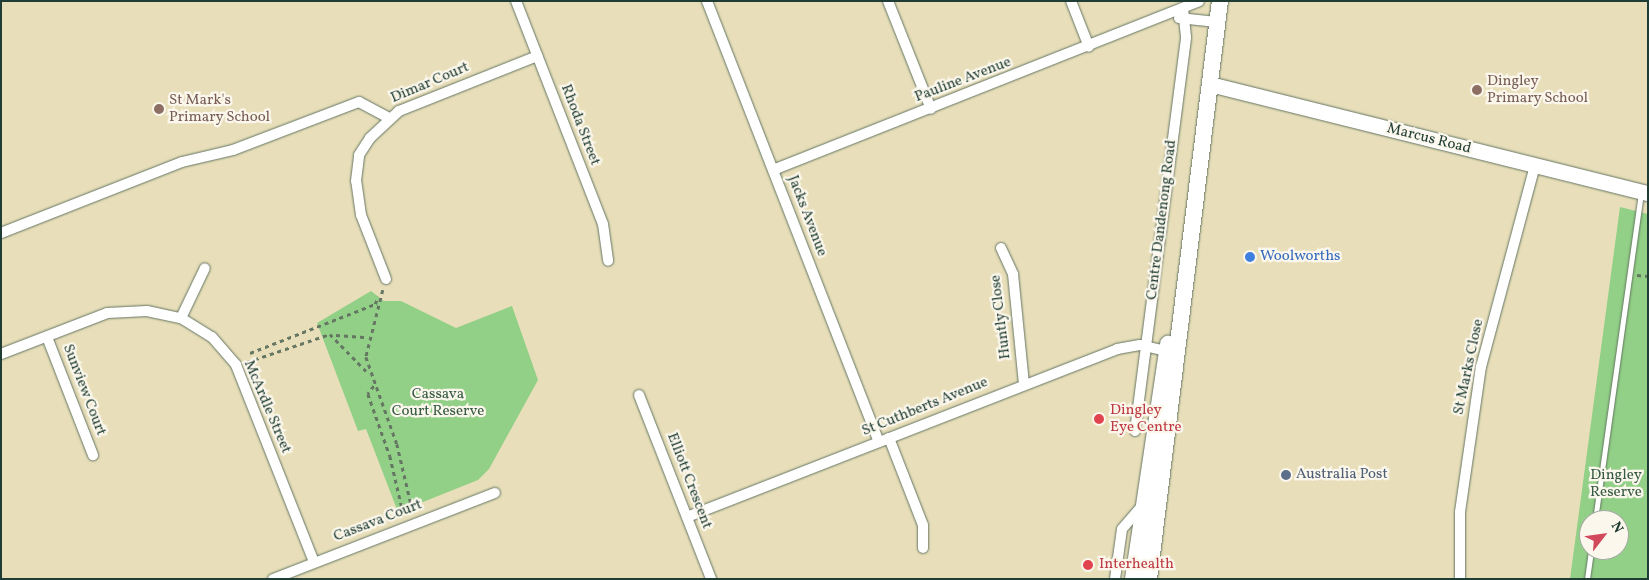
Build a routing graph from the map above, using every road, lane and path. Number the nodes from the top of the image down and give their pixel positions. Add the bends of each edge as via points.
1 (516, 1) edge
2 (707, 1) edge
3 (888, 1) edge
4 (1071, 1) edge
5 (1220, 1) edge
6 (1190, 8) edge
7 (1217, 22) junction
8 (1089, 47) junction
9 (537, 56) junction
10 (1210, 84) junction
11 (930, 110) junction
12 (388, 118) junction
13 (1535, 164) junction
14 (773, 170) junction
15 (1644, 192) edge
16 (1, 232) edge
17 (1001, 248) dead end
18 (608, 261) dead end
19 (204, 268) dead end
20 (386, 279) joint
21 (378, 297) dead end
22 (181, 318) junction
23 (334, 335) junction
24 (47, 337) junction
25 (368, 337) junction
26 (1146, 346) junction
27 (1172, 352) junction
28 (250, 353) dead end
29 (1, 354) edge
30 (236, 365) junction
31 (371, 376) junction
32 (1024, 384) junction
33 (375, 386) junction
34 (639, 395) dead end
35 (1135, 431) dead end
36 (890, 438) junction
37 (879, 442) junction
38 (93, 455) dead end
39 (495, 493) dead end
40 (1142, 506) junction
41 (1596, 510) edge
42 (403, 512) dead end
43 (687, 517) junction
44 (417, 522) junction
45 (923, 548) dead end
46 (1590, 560) edge
47 (314, 562) junction
48 (273, 579) edge
49 (711, 579) edge
50 (1114, 579) edge
51 (1133, 579) edge
52 (1149, 579) edge
53 (1460, 579) edge
54 (1587, 579) edge

1 - 9 street, Rhoda Street
2 - 14 street, Jacks Avenue
3 - 11 street
4 - 8 street
5 - 7 main road, Centre Dandenong Road
6 - 7 street, Pauline Avenue
6 - 8 street, Pauline Avenue
6 - 26 street, Centre Dandenong Road
7 - 10 main road, Centre Dandenong Road
8 - 11 street, Pauline Avenue
9 - 12 street, Dimar Court
9 - 18 street, Rhoda Street via 603,224
10 - 13 main road, Marcus Road
10 - 27 main road, Centre Dandenong Road
11 - 14 street, Pauline Avenue
12 - 16 street via 359,102 233,150 182,162
12 - 20 street, Dimar Court via 360,155 356,181 361,215
13 - 15 main road, Marcus Road
13 - 53 street, St Marks Close via 1481,367 1460,512
14 - 37 street, Jacks Avenue
15 - 41 lane
17 - 32 street, Huntly Close via 1013,274
19 - 22 street
20 - 25 path
21 - 28 path via 375,304
22 - 24 street, McArdle Street via 147,311 107,313
22 - 30 street, McArdle Street via 212,337
23 - 25 path
23 - 30 path
23 - 31 path
24 - 29 street, McArdle Street
24 - 38 street, Sunview Court
25 - 31 path
26 - 27 street, St Cuthberts Avenue
26 - 32 street, St Cuthberts Avenue via 1124,347
26 - 35 street, Centre Dandenong Road
27 - 40 main road, Centre Dandenong Road
27 - 52 main road, Centre Dandenong Road
30 - 47 street, McArdle Street
31 - 33 path
32 - 36 street, St Cuthberts Avenue
33 - 42 path via 368,394 388,449
33 - 44 path via 396,444
34 - 43 street, Elliott Crescent
36 - 37 street, St Cuthberts Avenue
36 - 45 street via 923,525
37 - 43 street, St Cuthberts Avenue
39 - 44 street, Cassava Court
40 - 50 street via 1122,530
40 - 51 main road, Centre Dandenong Road
43 - 49 street, Elliott Crescent
44 - 47 street, Cassava Court
46 - 54 lane
47 - 48 street, Cassava Court

